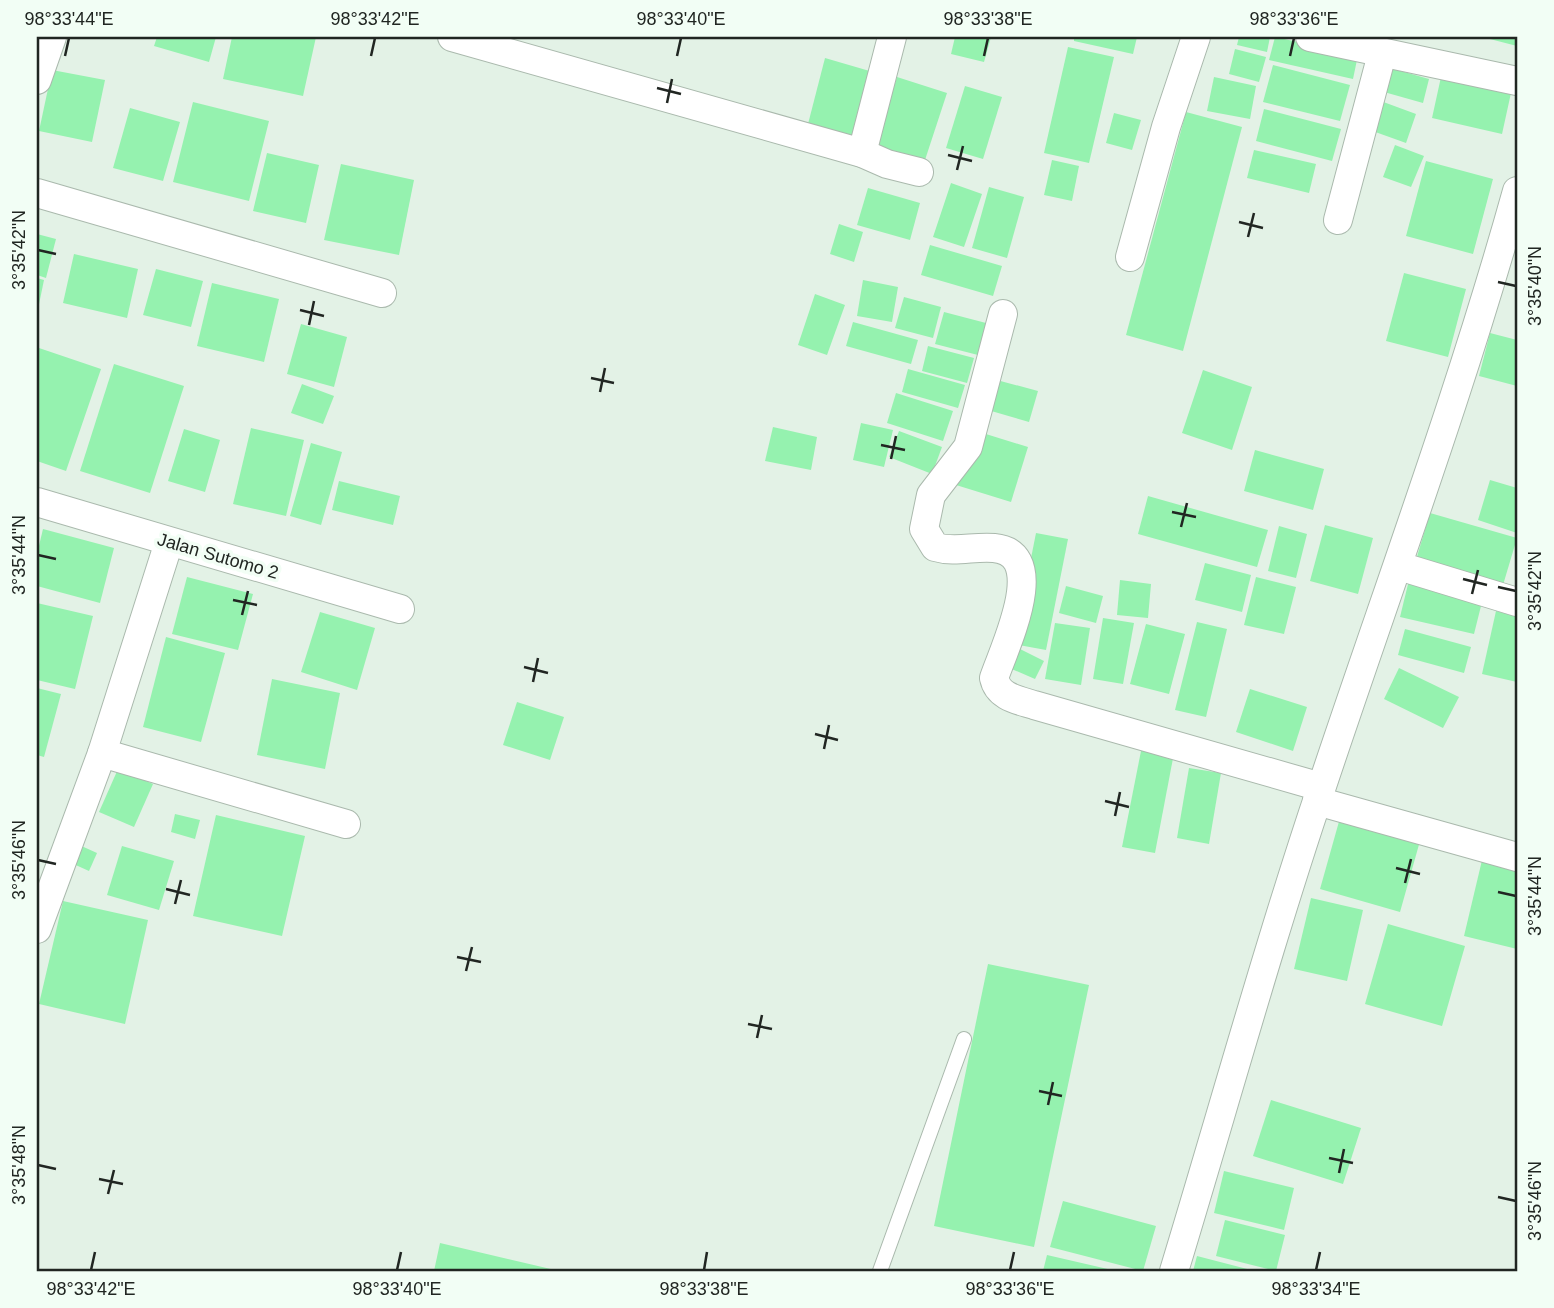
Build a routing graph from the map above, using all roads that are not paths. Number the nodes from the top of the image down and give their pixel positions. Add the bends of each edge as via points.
1 (52, 37) edge
2 (452, 37) edge
3 (892, 37) edge
4 (1196, 37) edge
5 (1310, 37) edge
6 (1382, 54) junction
7 (37, 80) edge
8 (1517, 81) edge
9 (862, 153) junction
10 (919, 172) dead end
11 (1517, 191) edge
12 (37, 193) edge
13 (1338, 220) dead end
14 (1130, 257) dead end
15 (382, 293) dead end
16 (1003, 314) dead end
17 (37, 502) edge
18 (169, 542) junction
19 (1399, 566) junction
20 (1517, 602) edge
21 (400, 609) dead end
22 (102, 753) junction
23 (1319, 794) junction
24 (346, 824) dead end
25 (1517, 857) edge
26 (37, 929) edge
27 (964, 1039) dead end
28 (880, 1271) edge
29 (1174, 1271) edge

1 - 7 street
2 - 9 street
3 - 9 street
4 - 14 street
5 - 6 street
6 - 8 street
6 - 13 street
9 - 10 street
11 - 19 street
12 - 15 street
16 - 23 street via 968,447 931,495 924,529 935,547 994,548 1013,556 1021,568 1023,589 994,678 997,688 1034,705
17 - 18 street, Jalan Sutomo 2
18 - 21 street, Jalan Sutomo 2
18 - 22 street
19 - 20 street
19 - 23 street
22 - 24 street
22 - 26 street
23 - 25 street
23 - 29 street
27 - 28 lane

